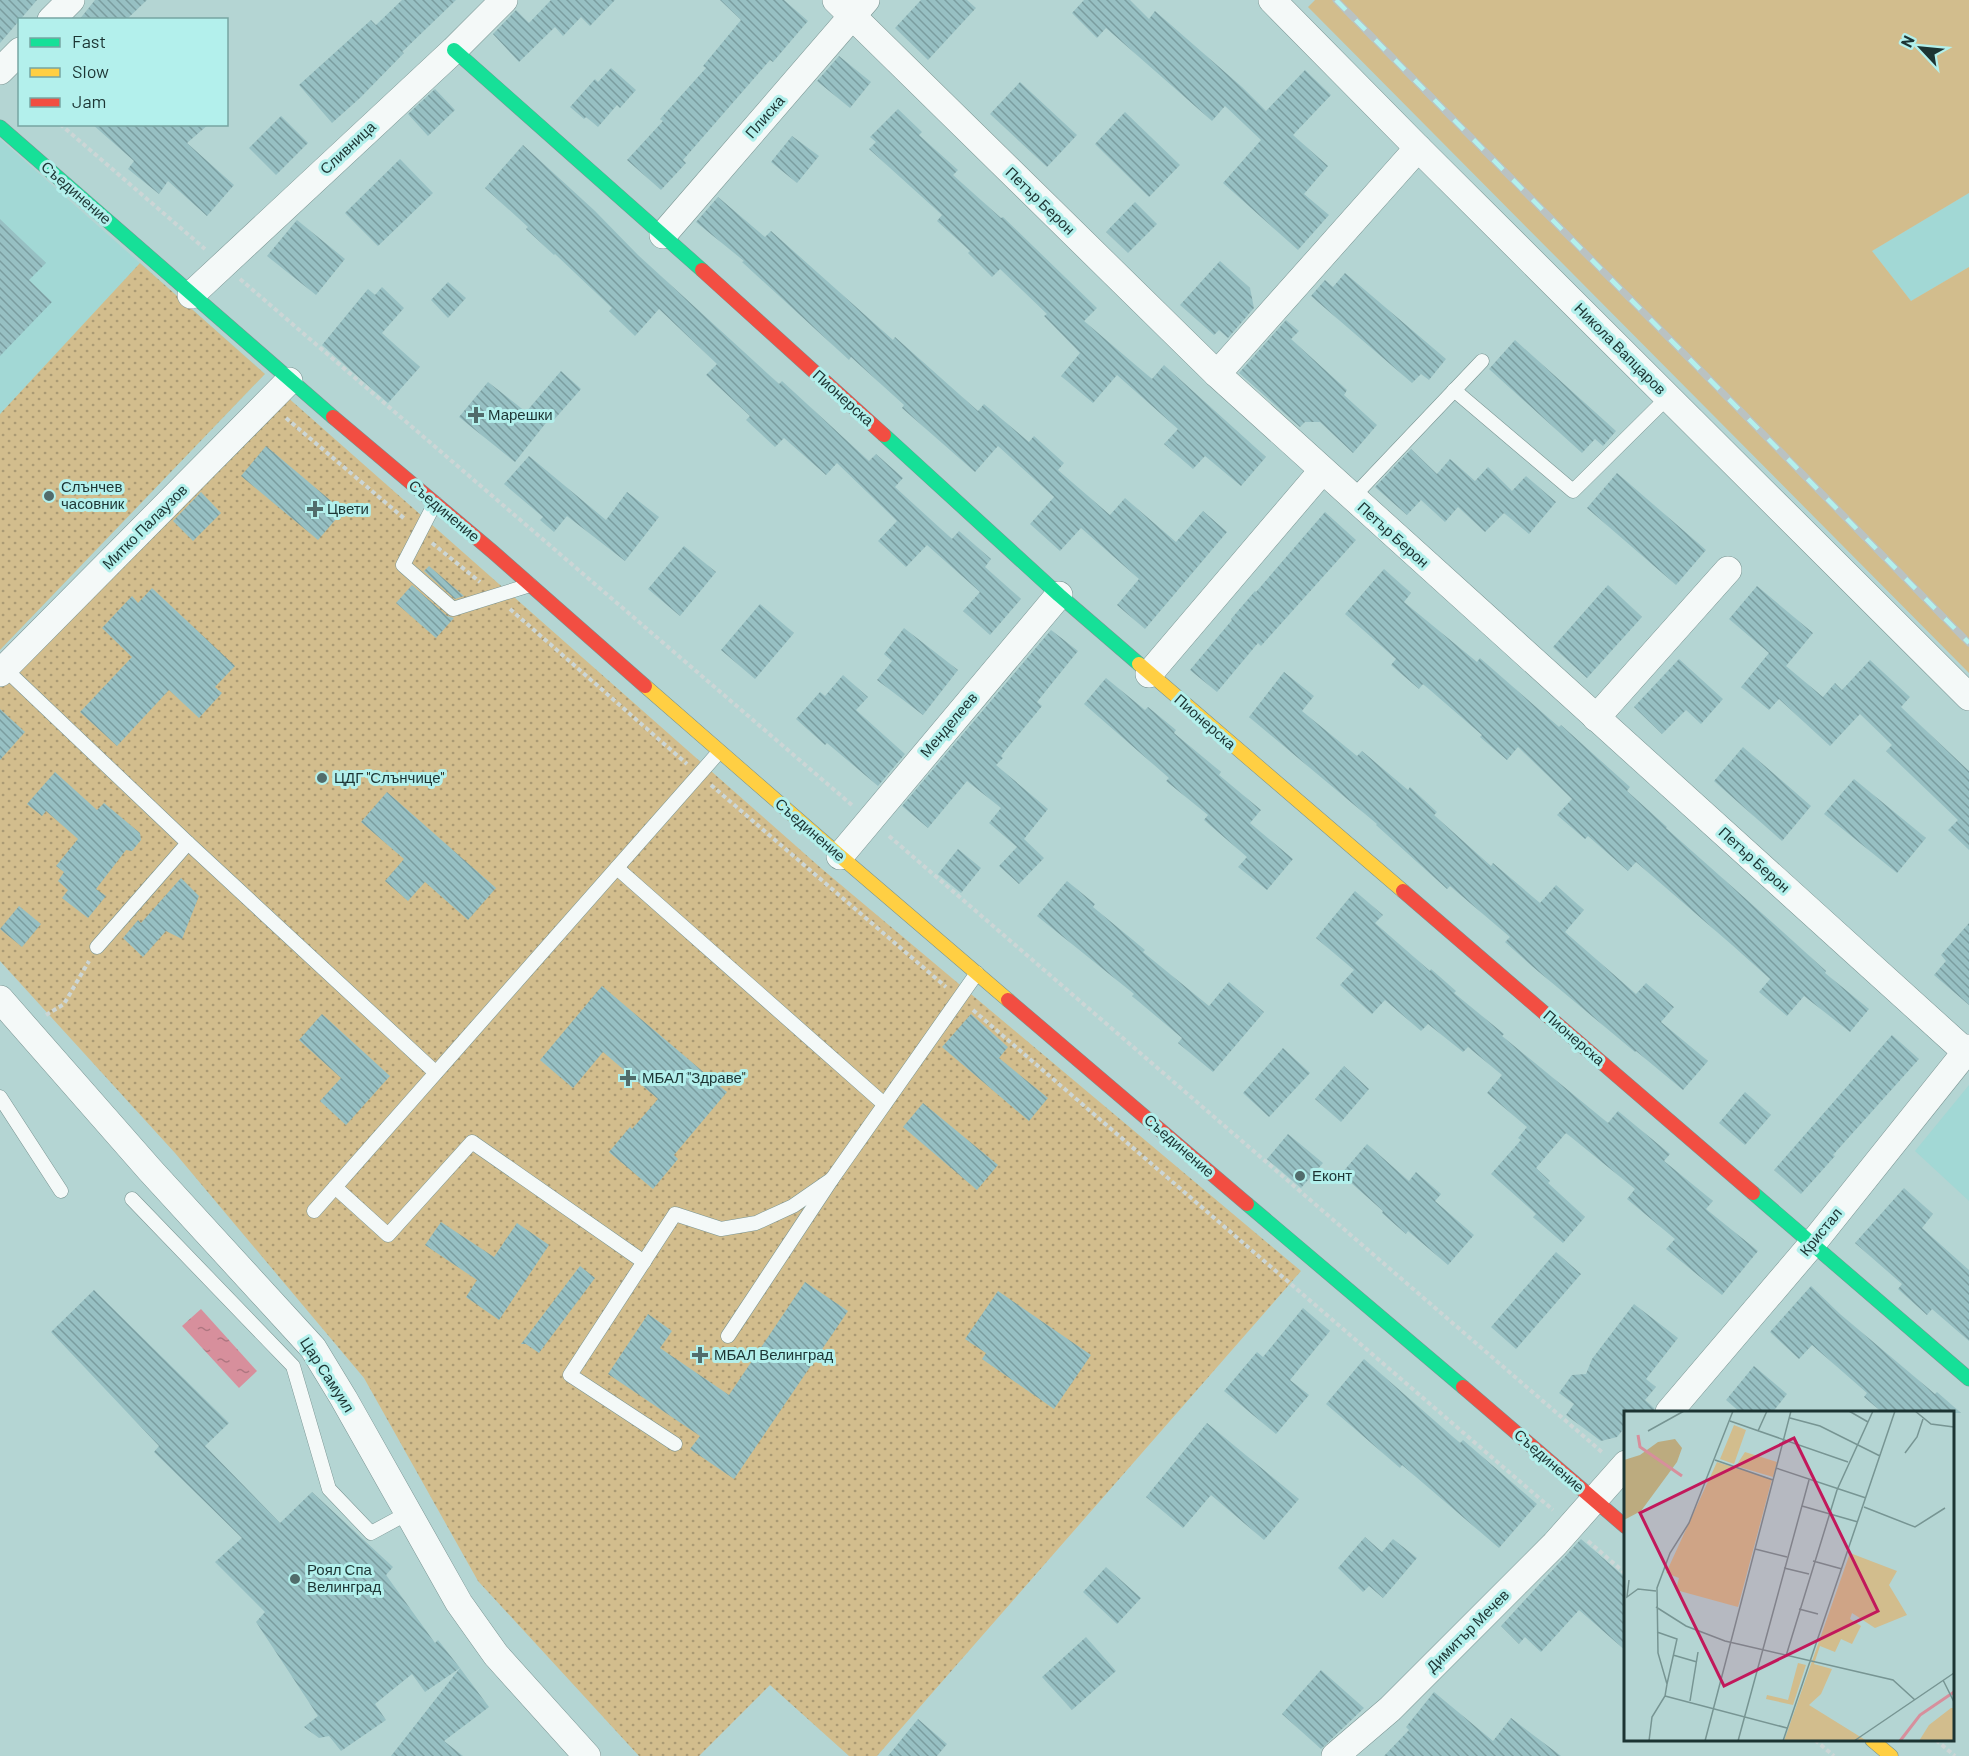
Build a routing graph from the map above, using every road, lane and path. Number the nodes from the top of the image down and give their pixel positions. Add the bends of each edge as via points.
1 (71, 0) edge
2 (504, 0) edge
3 (1272, 0) edge
4 (851, 5) edge
5 (53, 18) edge
6 (454, 50) junction
7 (18, 53) edge
8 (0, 71) edge
9 (0, 126) edge
10 (62, 126) edge
11 (1418, 148) junction
12 (663, 235) junction
13 (224, 264) junction
14 (191, 295) junction
15 (1482, 361) dead end
16 (1217, 374) junction
17 (289, 381) junction
18 (1454, 390) junction
19 (1668, 397) junction
20 (1322, 471) junction
21 (1352, 498) junction
22 (435, 503) junction
23 (1728, 570) dead end
24 (530, 585) junction
25 (1059, 595) junction
26 (2, 670) edge
27 (1149, 674) junction
28 (1969, 697) edge
29 (1596, 718) junction
30 (719, 752) junction
31 (870, 820) junction
32 (188, 843) junction
33 (840, 856) junction
34 (617, 868) junction
35 (97, 947) joint
36 (977, 973) junction
37 (0, 999) edge
38 (26, 1028) junction
39 (1968, 1050) edge
40 (435, 1072) junction
41 (0, 1097) edge
42 (885, 1104) junction
43 (832, 1179) junction
44 (335, 1187) junction
45 (61, 1191) dead end
46 (132, 1199) dead end
47 (314, 1211) dead end
48 (1813, 1243) junction
49 (644, 1262) junction
50 (278, 1331) junction
51 (728, 1336) dead end
52 (1969, 1379) edge
53 (1671, 1411) edge
54 (675, 1444) dead end
55 (1623, 1466) edge
56 (1595, 1500) junction
57 (408, 1513) junction
58 (1624, 1525) edge
59 (1816, 1741) edge
60 (1873, 1741) edge
61 (1937, 1741) edge
62 (587, 1756) edge
63 (1335, 1756) edge
64 (1834, 1756) edge
65 (1892, 1756) edge
66 (1955, 1756) edge

1 - 5 street
2 - 6 street, Сливница
3 - 11 street, Никола Вапцаров
4 - 12 street, Плиска
4 - 16 street, Петър Берон
6 - 12 street, Пионерска
6 - 13 street, Сливница
7 - 8 street
9 - 14 street, Съединение
10 - 13 path
11 - 16 street
11 - 19 street, Никола Вапцаров
12 - 25 street, Пионерска
13 - 14 street, Сливница
13 - 31 path
14 - 17 street, Съединение
15 - 18 lane
16 - 20 street, Петър Берон
17 - 22 street, Съединение
17 - 26 street, Митко Палаузов
18 - 19 lane via 1573,491
18 - 21 lane
19 - 28 street, Никола Вапцаров
20 - 21 street, Петър Берон
20 - 27 street
21 - 29 street, Петър Берон
22 - 24 street, Съединение
22 - 24 lane via 403,565 453,609
23 - 29 street
24 - 30 street, Съединение
25 - 27 street, Пионерска
25 - 31 street, Менделеев
26 - 32 lane
27 - 48 street, Пионерска
29 - 39 street, Петър Берон
30 - 33 street, Съединение
30 - 34 lane
31 - 33 street, Менделеев
31 - 55 path
32 - 35 lane
32 - 40 lane
33 - 36 street, Съединение
34 - 40 lane
34 - 42 lane
35 - 38 path via 64,1004
36 - 42 lane
36 - 56 street, Съединение
37 - 38 street, Цар Самуил
38 - 50 street, Цар Самуил via 150,1170
39 - 48 street, Кристал
40 - 44 lane
41 - 45 lane
42 - 43 lane
43 - 49 lane via 793,1206 756,1223 721,1229 675,1214
43 - 51 lane
44 - 47 lane
44 - 49 lane via 388,1235 472,1142
46 - 50 lane
48 - 52 street, Пионерска
48 - 53 street, Кристал
49 - 54 lane via 570,1375
50 - 57 street, Цар Самуил via 313,1348
50 - 57 lane via 293,1366 329,1489 371,1533
55 - 56 street
56 - 58 street, Съединение
56 - 63 street, Димитър Мечев via 1390,1709
57 - 62 street, Цар Самуил via 459,1602 496,1655
59 - 64 path
60 - 65 street
61 - 66 path

